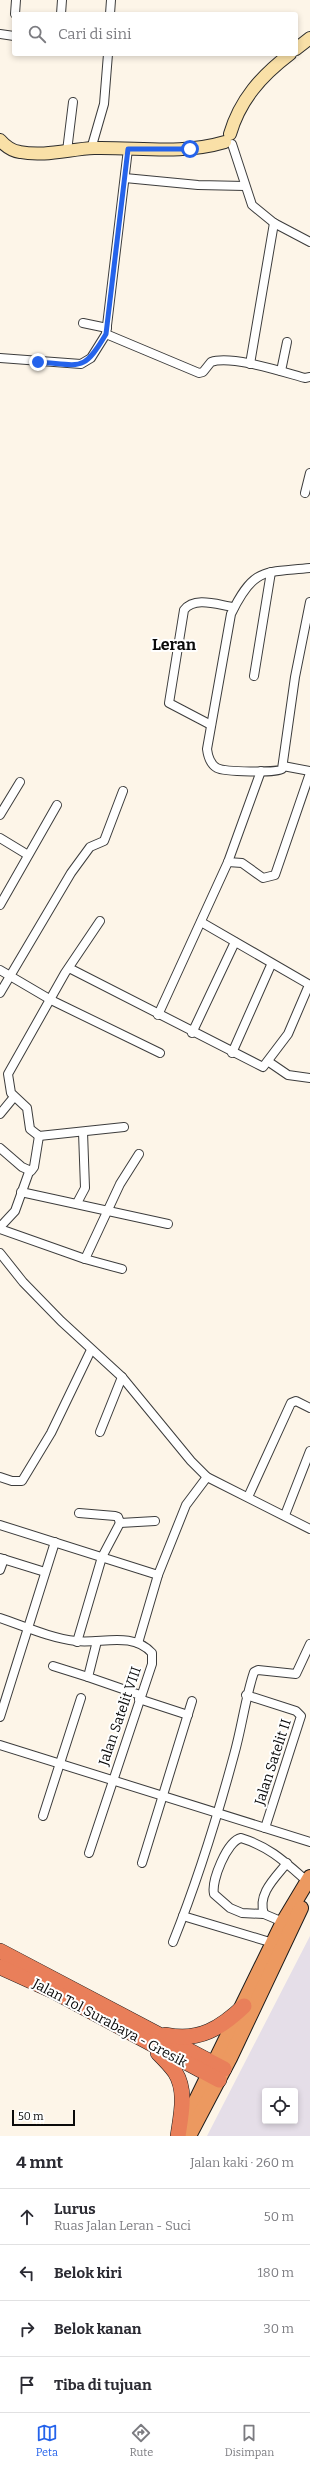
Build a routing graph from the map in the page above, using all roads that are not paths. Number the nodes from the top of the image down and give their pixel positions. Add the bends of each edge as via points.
1 (16, 0) edge
2 (62, 0) edge
3 (111, 0) edge
4 (15, 12) edge
5 (61, 12) edge
6 (110, 12) edge
7 (0, 34) edge
8 (12, 36) edge
9 (310, 38) edge
10 (298, 47) edge
11 (108, 56) edge
12 (288, 56) edge
13 (73, 102) dead end
14 (0, 140) edge
15 (229, 140) junction
16 (92, 148) junction
17 (128, 149) junction
18 (67, 151) junction
19 (125, 178) junction
20 (245, 186) junction
21 (274, 223) junction
22 (310, 242) edge
23 (83, 323) dead end
24 (106, 331) junction
25 (287, 342) dead end
26 (0, 358) edge
27 (250, 364) junction
28 (281, 371) junction
29 (310, 377) edge
30 (310, 473) edge
31 (305, 493) dead end
32 (310, 568) edge
33 (271, 572) junction
34 (310, 602) edge
35 (234, 607) junction
36 (254, 676) dead end
37 (211, 725) junction
38 (283, 766) junction
39 (261, 771) junction
40 (310, 772) edge
41 (20, 782) dead end
42 (123, 791) dead end
43 (57, 805) dead end
44 (0, 815) edge
45 (0, 838) edge
46 (28, 855) junction
47 (228, 862) junction
48 (0, 905) edge
49 (100, 921) dead end
50 (201, 922) junction
51 (235, 942) junction
52 (271, 965) junction
53 (69, 968) junction
54 (0, 970) edge
55 (10, 976) junction
56 (310, 985) edge
57 (0, 993) edge
58 (51, 1000) junction
59 (158, 1015) junction
60 (192, 1033) junction
61 (160, 1053) dead end
62 (232, 1053) junction
63 (269, 1062) junction
64 (310, 1078) edge
65 (14, 1097) junction
66 (0, 1114) edge
67 (124, 1127) dead end
68 (83, 1132) junction
69 (39, 1136) junction
70 (0, 1148) edge
71 (139, 1154) dead end
72 (28, 1172) junction
73 (21, 1192) junction
74 (77, 1203) junction
75 (107, 1209) junction
76 (168, 1224) dead end
77 (0, 1228) edge
78 (0, 1252) edge
79 (85, 1259) junction
80 (122, 1269) dead end
81 (91, 1350) junction
82 (122, 1377) junction
83 (310, 1408) edge
84 (100, 1432) dead end
85 (310, 1451) edge
86 (0, 1477) edge
87 (207, 1477) junction
88 (248, 1497) junction
89 (79, 1513) dead end
90 (285, 1515) junction
91 (155, 1521) dead end
92 (120, 1523) junction
93 (0, 1525) edge
94 (310, 1529) edge
95 (55, 1542) junction
96 (102, 1557) junction
97 (2, 1558) edge
98 (0, 1570) edge
99 (46, 1572) junction
100 (158, 1575) junction
101 (0, 1618) edge
102 (27, 1627) junction
103 (97, 1641) junction
104 (76, 1642) junction
105 (138, 1643) junction
106 (310, 1644) edge
107 (53, 1666) dead end
108 (88, 1677) junction
109 (246, 1695) junction
110 (140, 1697) junction
111 (81, 1698) dead end
112 (192, 1701) dead end
113 (188, 1715) junction
114 (0, 1717) edge
115 (1, 1748) edge
116 (59, 1763) junction
117 (112, 1780) junction
118 (163, 1795) junction
119 (218, 1812) junction
120 (43, 1816) dead end
121 (265, 1828) junction
122 (310, 1842) edge
123 (89, 1853) dead end
124 (142, 1863) dead end
125 (286, 1863) junction
126 (309, 1883) edge
127 (264, 1914) junction
128 (183, 1916) junction
129 (283, 1922) junction
130 (173, 1942) dead end
131 (273, 1943) junction
132 (0, 1951) edge
133 (0, 1966) edge
134 (244, 2006) junction
135 (154, 2040) junction
136 (216, 2072) junction
137 (178, 2136) edge
138 (189, 2136) edge

1 - 4 street
2 - 5 street
3 - 6 street
7 - 8 street
9 - 10 main road
11 - 16 street via 104,104
12 - 15 main road via 251,89 239,110
13 - 18 street
14 - 18 main road via 14,151 22,153
15 - 17 main road via 190,149
15 - 20 street
16 - 17 main road
16 - 18 main road
17 - 19 street
19 - 20 street
19 - 24 street
20 - 21 street via 252,205
21 - 22 street
21 - 27 street
23 - 24 street
24 - 26 street via 91,358 81,364
24 - 27 street via 195,372 201,373 214,361
25 - 28 street
27 - 28 street
28 - 29 street
30 - 31 street
32 - 33 street
33 - 35 street via 254,579
33 - 36 street
34 - 38 street via 295,677
35 - 37 street via 228,621
35 - 37 street via 196,602 189,604 184,610 169,703
37 - 39 street via 207,749 213,765 227,771
38 - 39 street via 277,772
38 - 40 street
39 - 47 street
40 - 47 street via 275,875 263,878 242,863
41 - 44 street
42 - 55 street via 104,841 90,848 74,868
43 - 46 street
45 - 46 street
46 - 48 street
47 - 50 street
49 - 53 street
50 - 51 street
50 - 59 street
51 - 52 street
51 - 60 street
52 - 56 street
52 - 62 street
53 - 58 street
53 - 59 street
54 - 55 street
55 - 57 street
55 - 58 street
56 - 63 street via 288,1034
58 - 61 street
58 - 65 street via 8,1074 10,1090
59 - 60 street
60 - 62 street
62 - 63 street via 257,1066 263,1067
63 - 64 street via 288,1075
65 - 66 street
65 - 69 street via 27,1108 30,1129
67 - 68 street
68 - 69 street
68 - 74 street via 85,1188
69 - 72 street via 34,1167
70 - 72 street
71 - 75 street
72 - 73 street
73 - 74 street
73 - 77 street via 15,1211
74 - 75 street
75 - 76 street
75 - 79 street
77 - 79 street
78 - 81 street via 23,1282
79 - 80 street
81 - 82 street
81 - 86 street via 51,1433 22,1481
82 - 84 street
82 - 87 street
83 - 88 street via 296,1401 291,1403
85 - 90 street
87 - 88 street
87 - 100 street via 186,1504
88 - 90 street
89 - 92 street via 115,1516
90 - 94 street
91 - 92 street
92 - 96 street
93 - 95 street
95 - 96 street
95 - 99 street
96 - 100 street
96 - 104 street
97 - 98 street
97 - 99 street
99 - 102 street
100 - 105 street
101 - 102 street
102 - 104 street
102 - 114 street
103 - 104 street
103 - 105 street
103 - 108 street
105 - 110 street, Jalan Satelit VIII via 147,1648 152,1657
106 - 109 street via 296,1674 256,1670
107 - 108 street
108 - 110 street
109 - 119 street via 236,1748
109 - 121 street, Jalan Satelit II via 296,1711 301,1716
110 - 113 street
110 - 117 street, Jalan Satelit VIII
111 - 116 street
112 - 113 street
113 - 118 street
115 - 116 street
116 - 117 street
116 - 120 street
117 - 118 street
117 - 123 street, Jalan Satelit VIII
118 - 119 street
118 - 124 street
119 - 121 street
119 - 128 street
121 - 122 street
125 - 126 street
125 - 127 street via 269,1885 262,1900
125 - 127 street via 265,1847 241,1838 233,1842 220,1866 214,1881 213,1890 216,1897 230,1908 242,1913
126 - 129 highway
126 - 136 highway
127 - 129 street
128 - 130 street
128 - 131 street
129 - 131 highway
131 - 134 highway
132 - 135 highway, Jalan Tol Surabaya - Gresik via 80,1992
133 - 135 highway, Jalan Tol Surabaya - Gresik
134 - 135 highway via 222,2026 200,2036
134 - 136 highway
135 - 136 highway, Jalan Tol Surabaya - Gresik
135 - 137 highway via 178,2078 182,2111
136 - 137 highway
136 - 138 highway

